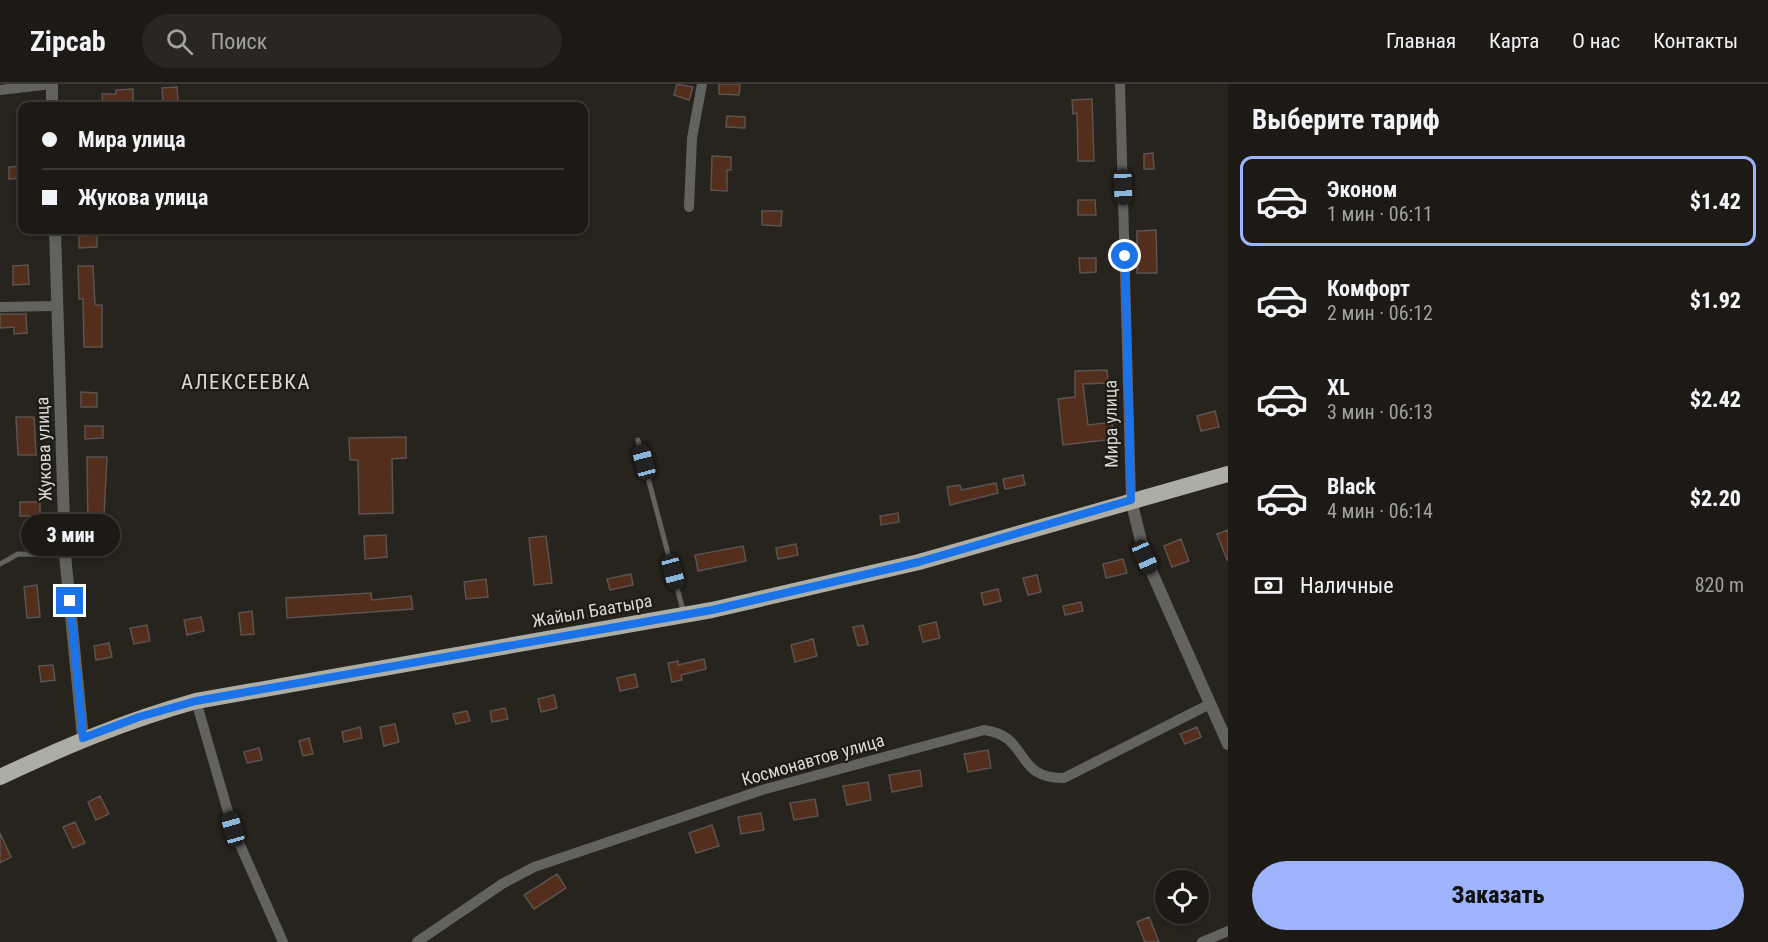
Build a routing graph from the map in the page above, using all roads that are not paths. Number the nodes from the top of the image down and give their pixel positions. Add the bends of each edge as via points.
1 (52, 84) edge
2 (702, 84) edge
3 (1120, 84) edge
4 (0, 90) edge
5 (52, 102) edge
6 (689, 207) dead end
7 (55, 234) edge
8 (57, 306) junction
9 (0, 307) edge
10 (638, 441) dead end
11 (1228, 474) edge
12 (1131, 500) junction
13 (65, 555) junction
14 (0, 564) edge
15 (684, 615) junction
16 (196, 701) junction
17 (1210, 704) junction
18 (83, 738) junction
19 (1228, 744) edge
20 (0, 777) edge
21 (1228, 931) edge
22 (283, 942) edge
23 (417, 942) edge
24 (1202, 942) edge

1 - 4 street
1 - 5 street
2 - 6 street via 692,138
3 - 12 street, Мира улица
7 - 8 street, Жукова улица
8 - 9 street
8 - 13 street, Жукова улица
10 - 15 lane
11 - 12 highway, Жайыл Баатыра
12 - 15 highway, Жайыл Баатыра via 919,562
12 - 17 street, Мира улица via 1145,557
13 - 14 lane via 18,554
13 - 18 street, Жукова улица
15 - 16 highway, Жайыл Баатыра
16 - 18 highway, Жайыл Баатыра
16 - 22 street via 233,829
17 - 19 street, Мира улица
17 - 23 street, Космонавтов улица via 1064,778 1035,773 1001,732 984,730 762,790 534,867
18 - 20 highway, Жайыл Баатыра
21 - 24 street

